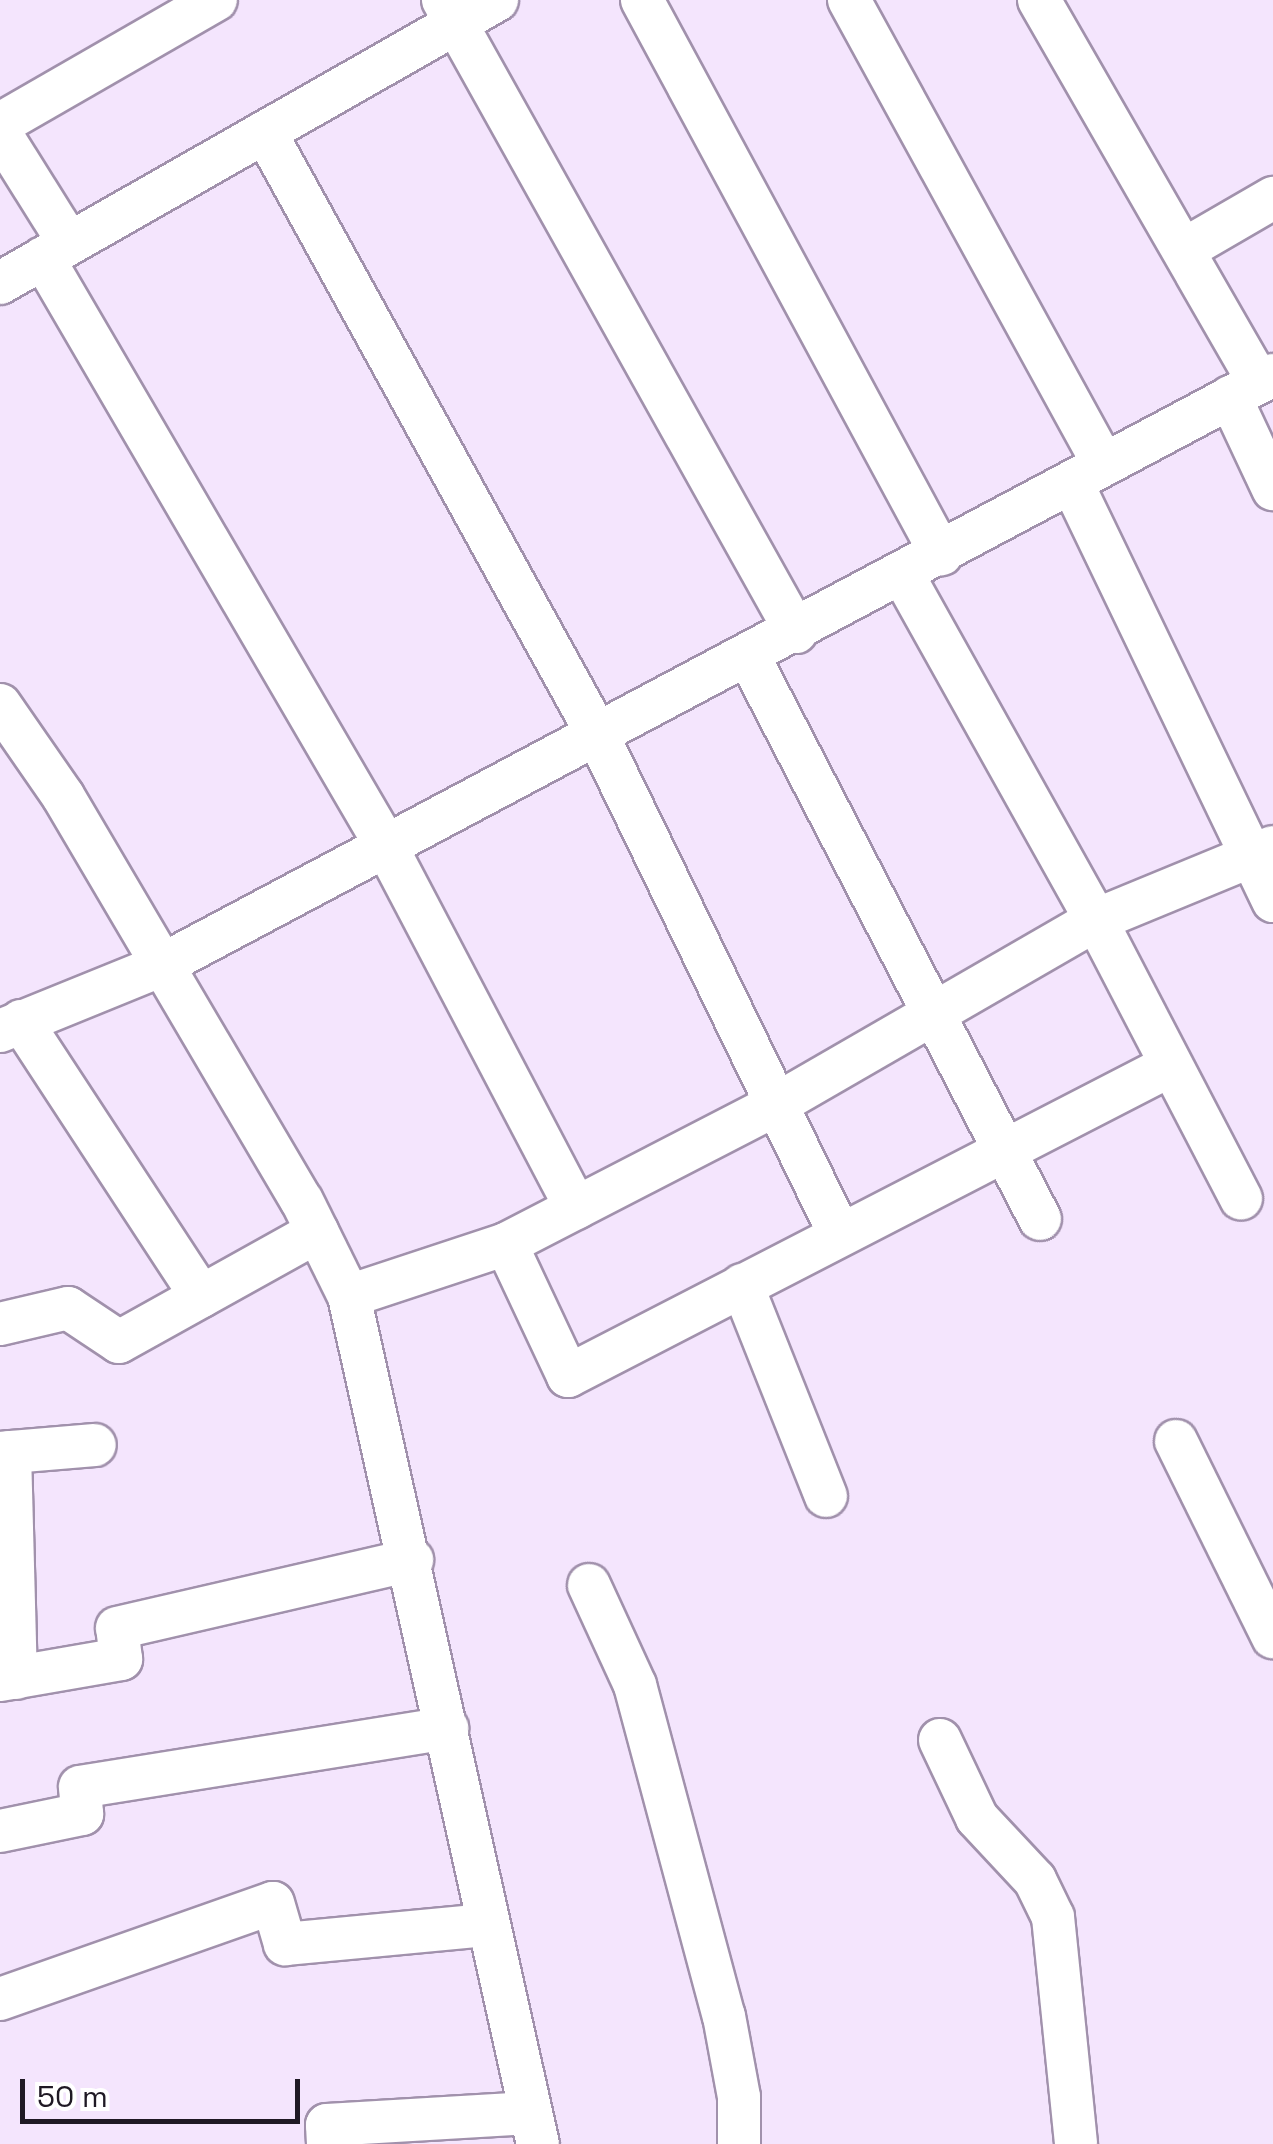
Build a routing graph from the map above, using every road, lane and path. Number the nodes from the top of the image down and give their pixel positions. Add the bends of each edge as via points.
1 (216, 0) edge
2 (496, 0) edge
3 (642, 0) edge
4 (849, 0) edge
5 (1039, 0) edge
6 (449, 12) edge
7 (0, 124) edge
8 (0, 132) edge
9 (265, 132) junction
10 (1273, 198) edge
11 (1185, 249) junction
12 (56, 250) junction
13 (0, 283) edge
14 (1254, 385) edge
15 (1088, 474) junction
16 (1273, 490) edge
17 (941, 554) junction
18 (902, 575) junction
19 (796, 632) junction
20 (748, 655) junction
21 (0, 705) edge
22 (595, 730) junction
23 (385, 844) junction
24 (1262, 850) edge
25 (1273, 901) edge
26 (1096, 920) junction
27 (160, 966) junction
28 (934, 1014) junction
29 (10, 1026) edge
30 (1171, 1065) junction
31 (778, 1104) junction
32 (1003, 1147) junction
33 (1241, 1198) dead end
34 (576, 1208) junction
35 (1040, 1219) dead end
36 (317, 1232) junction
37 (839, 1234) junction
38 (506, 1244) junction
39 (742, 1284) junction
40 (201, 1296) junction
41 (349, 1296) junction
42 (0, 1324) edge
43 (1176, 1441) dead end
44 (94, 1445) dead end
45 (5, 1452) edge
46 (826, 1496) dead end
47 (6, 1550) edge
48 (412, 1560) junction
49 (590, 1585) dead end
50 (1273, 1637) edge
51 (8, 1679) edge
52 (447, 1728) junction
53 (940, 1740) dead end
54 (0, 1831) edge
55 (486, 1926) junction
56 (0, 2000) edge
57 (534, 2129) edge
58 (328, 2144) edge
59 (739, 2144) edge
60 (1076, 2144) edge

1 - 7 street
2 - 6 street
3 - 17 street
4 - 15 street
5 - 11 street
6 - 9 street
6 - 19 street
8 - 12 street
9 - 12 street
9 - 22 street
10 - 11 street
11 - 14 street
12 - 13 street
12 - 23 street
14 - 15 street
14 - 16 street
15 - 17 street
15 - 24 street
17 - 18 street
18 - 19 street
18 - 26 street
19 - 20 street
20 - 22 street
20 - 28 street
21 - 27 street via 63,796
22 - 23 street
22 - 31 street
23 - 27 street
23 - 34 street
24 - 25 street
24 - 26 street
26 - 28 street
26 - 30 street
27 - 29 street
27 - 36 street
28 - 31 street
28 - 32 street
29 - 40 street
30 - 32 street
30 - 33 street
31 - 34 street
31 - 37 street
32 - 35 street
32 - 37 street
34 - 38 street
36 - 40 street
36 - 41 street
37 - 39 street
38 - 39 street via 568,1376
38 - 41 street
39 - 46 street
40 - 42 street via 120,1342 68,1308
41 - 48 street
43 - 50 street
44 - 45 street
45 - 47 street
47 - 51 street
48 - 51 street via 116,1628 120,1659
48 - 52 street
49 - 59 street via 635,1686 724,2016 739,2096
52 - 54 street via 80,1787 82,1814
52 - 55 street
53 - 60 street via 978,1818 1034,1880 1052,1917
55 - 56 street via 285,1944 273,1903
55 - 57 street
57 - 58 street via 327,2125

